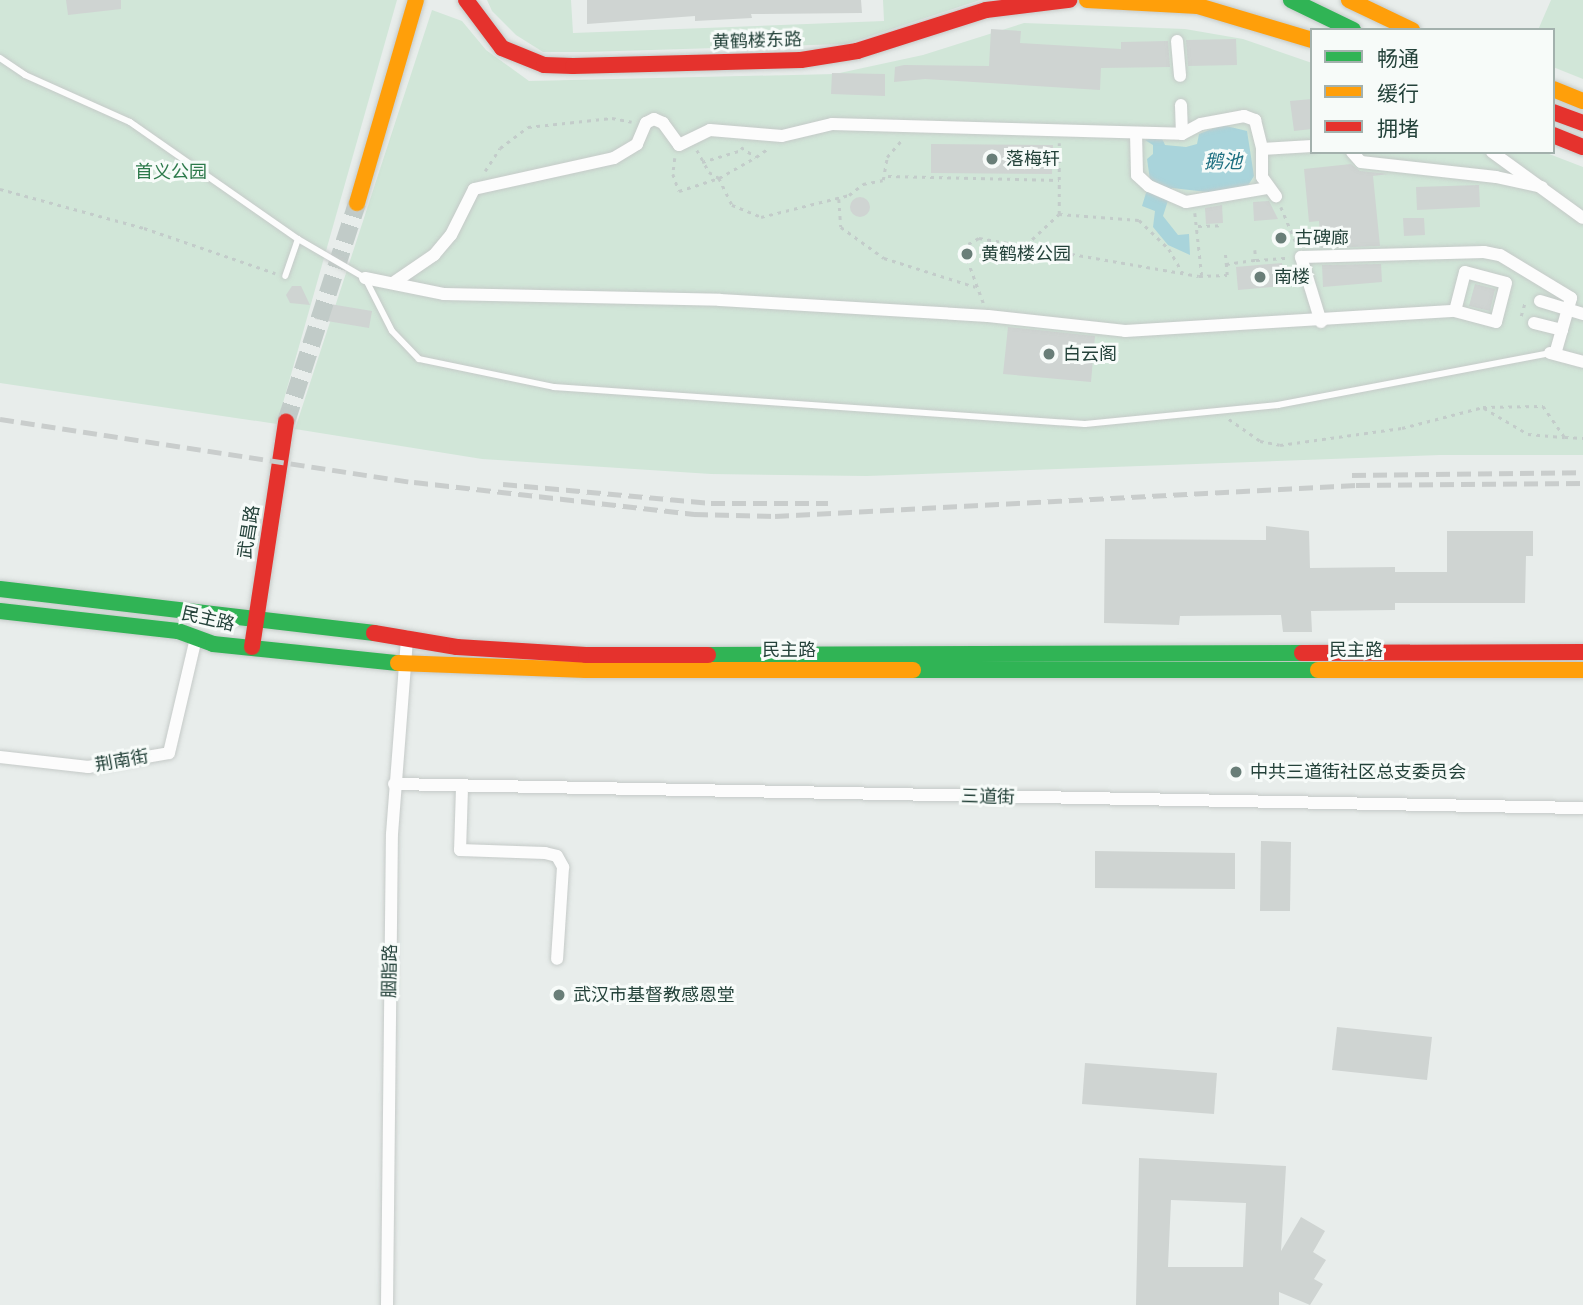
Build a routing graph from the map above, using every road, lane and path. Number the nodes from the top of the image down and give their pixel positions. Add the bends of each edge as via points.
1 (416, 0) edge
2 (466, 0) edge
3 (1069, 0) edge
4 (1087, 0) edge
5 (1291, 0) edge
6 (1349, 0) edge
7 (1349, 28) edge
8 (1408, 28) edge
9 (1310, 39) edge
10 (1177, 41) dead end
11 (0, 58) edge
12 (1180, 76) dead end
13 (1555, 90) edge
14 (1583, 101) edge
15 (1181, 105) dead end
16 (1555, 113) edge
17 (1583, 123) edge
18 (909, 124) junction
19 (1059, 130) junction
20 (643, 131) junction
21 (1136, 133) junction
22 (1181, 134) junction
23 (1555, 136) edge
24 (695, 137) junction
25 (679, 145) junction
26 (1310, 146) edge
27 (1583, 147) edge
28 (1262, 149) junction
29 (742, 150) dead end
30 (1354, 154) edge
31 (1495, 154) edge
32 (757, 157) dead end
33 (702, 162) junction
34 (887, 176) junction
35 (719, 178) junction
36 (1059, 180) junction
37 (1542, 187) junction
38 (0, 189) edge
39 (474, 189) junction
40 (1271, 192) junction
41 (839, 198) junction
42 (1194, 201) junction
43 (357, 203) tunnel mouth
44 (1059, 214) junction
45 (1583, 218) edge
46 (1223, 225) dead end
47 (1197, 226) junction
48 (298, 239) junction
49 (1024, 246) junction
50 (1255, 250) dead end
51 (1224, 252) dead end
52 (1301, 257) junction
53 (1256, 260) junction
54 (1226, 264) junction
55 (1183, 273) junction
56 (285, 276) joint
57 (1202, 276) junction
58 (365, 278) junction
59 (393, 284) junction
60 (976, 287) junction
61 (1527, 297) dead end
62 (1568, 308) junction
63 (1455, 311) junction
64 (1583, 314) edge
65 (988, 316) junction
66 (1521, 319) dead end
67 (1321, 322) junction
68 (1562, 330) junction
69 (1553, 354) junction
70 (1583, 362) edge
71 (1483, 407) junction
72 (1226, 412) junction
73 (286, 422) tunnel mouth
74 (1564, 437) junction
75 (1583, 438) edge
76 (0, 589) edge
77 (0, 611) edge
78 (255, 618) junction
79 (407, 637) junction
80 (196, 638) junction
81 (252, 647) junction
82 (1583, 652) edge
83 (405, 664) junction
84 (1583, 670) edge
85 (0, 757) edge
86 (394, 784) junction
87 (462, 788) junction
88 (1583, 808) edge
89 (557, 959) dead end
90 (387, 1305) edge

1 - 43 main road
2 - 3 main road, 黄鹤楼东路 via 502,48 544,65 573,66 802,60 857,51 986,10
4 - 9 main road via 1198,6
5 - 7 main road
6 - 8 main road
10 - 12 street
11 - 48 lane via 25,75 130,122
13 - 14 main road
15 - 22 street
16 - 17 main road
18 - 19 street
18 - 24 street via 832,124 782,136 710,130
18 - 34 path via 887,157
19 - 21 street
19 - 36 path
20 - 25 street via 654,119 663,123
20 - 39 street via 637,144 614,158
20 - 39 path via 631,121 612,118 528,127 500,148
21 - 22 street
21 - 42 street via 1137,174 1149,186
22 - 28 street via 1201,124 1244,116 1255,120
23 - 27 main road
24 - 25 street
24 - 33 path
25 - 35 path via 673,174 680,191
26 - 28 street
28 - 40 street
29 - 33 path
30 - 37 street via 1361,162 1496,177
31 - 37 street
32 - 35 path
33 - 35 path
34 - 36 path
34 - 41 path
35 - 41 path via 732,205 761,217
36 - 44 path
37 - 45 street
38 - 56 path via 144,228
39 - 59 street via 451,234 434,255
40 - 42 street
40 - 52 path
41 - 60 path via 841,227 847,234 884,258
42 - 47 path
44 - 49 path
44 - 55 path via 1139,220 1169,249
46 - 47 path
47 - 57 path
48 - 56 lane
48 - 58 lane
49 - 55 path
49 - 60 path via 979,238 968,244 968,272
50 - 53 path
51 - 54 path
52 - 53 path
52 - 62 street via 1500,255 1571,298
52 - 67 street
53 - 54 path
54 - 57 path via 1227,275
55 - 57 path
58 - 59 street
58 - 72 lane via 392,331 419,359 554,387 1085,424
59 - 65 street via 468,295 720,300
60 - 65 path
61 - 66 path
62 - 64 street
62 - 68 street
62 - 68 street via 1542,301 1536,323
63 - 63 street via 1465,272 1506,283 1508,292 1496,322
63 - 67 street
65 - 67 street via 1125,331
68 - 69 street
69 - 70 street
69 - 72 lane
71 - 72 path via 1402,428 1280,445 1260,441 1239,429
71 - 74 path via 1528,433
71 - 74 path via 1543,406
73 - 78 main road, 武昌路
74 - 75 path
76 - 78 main road, 民主路
77 - 80 main road, 民主路 via 178,631
78 - 79 main road, 民主路
78 - 81 main road, 武昌路
79 - 82 main road, 民主路 via 457,647 586,655
79 - 83 street, 胭脂路
80 - 81 main road, 民主路
80 - 85 street, 荆南街 via 169,752 88,767
81 - 83 main road, 民主路
83 - 84 main road, 民主路 via 586,670
83 - 86 street, 胭脂路
86 - 87 street, 三道街
86 - 90 street, 胭脂路
87 - 88 street, 三道街
87 - 89 street via 460,850 545,853 556,856 563,867

